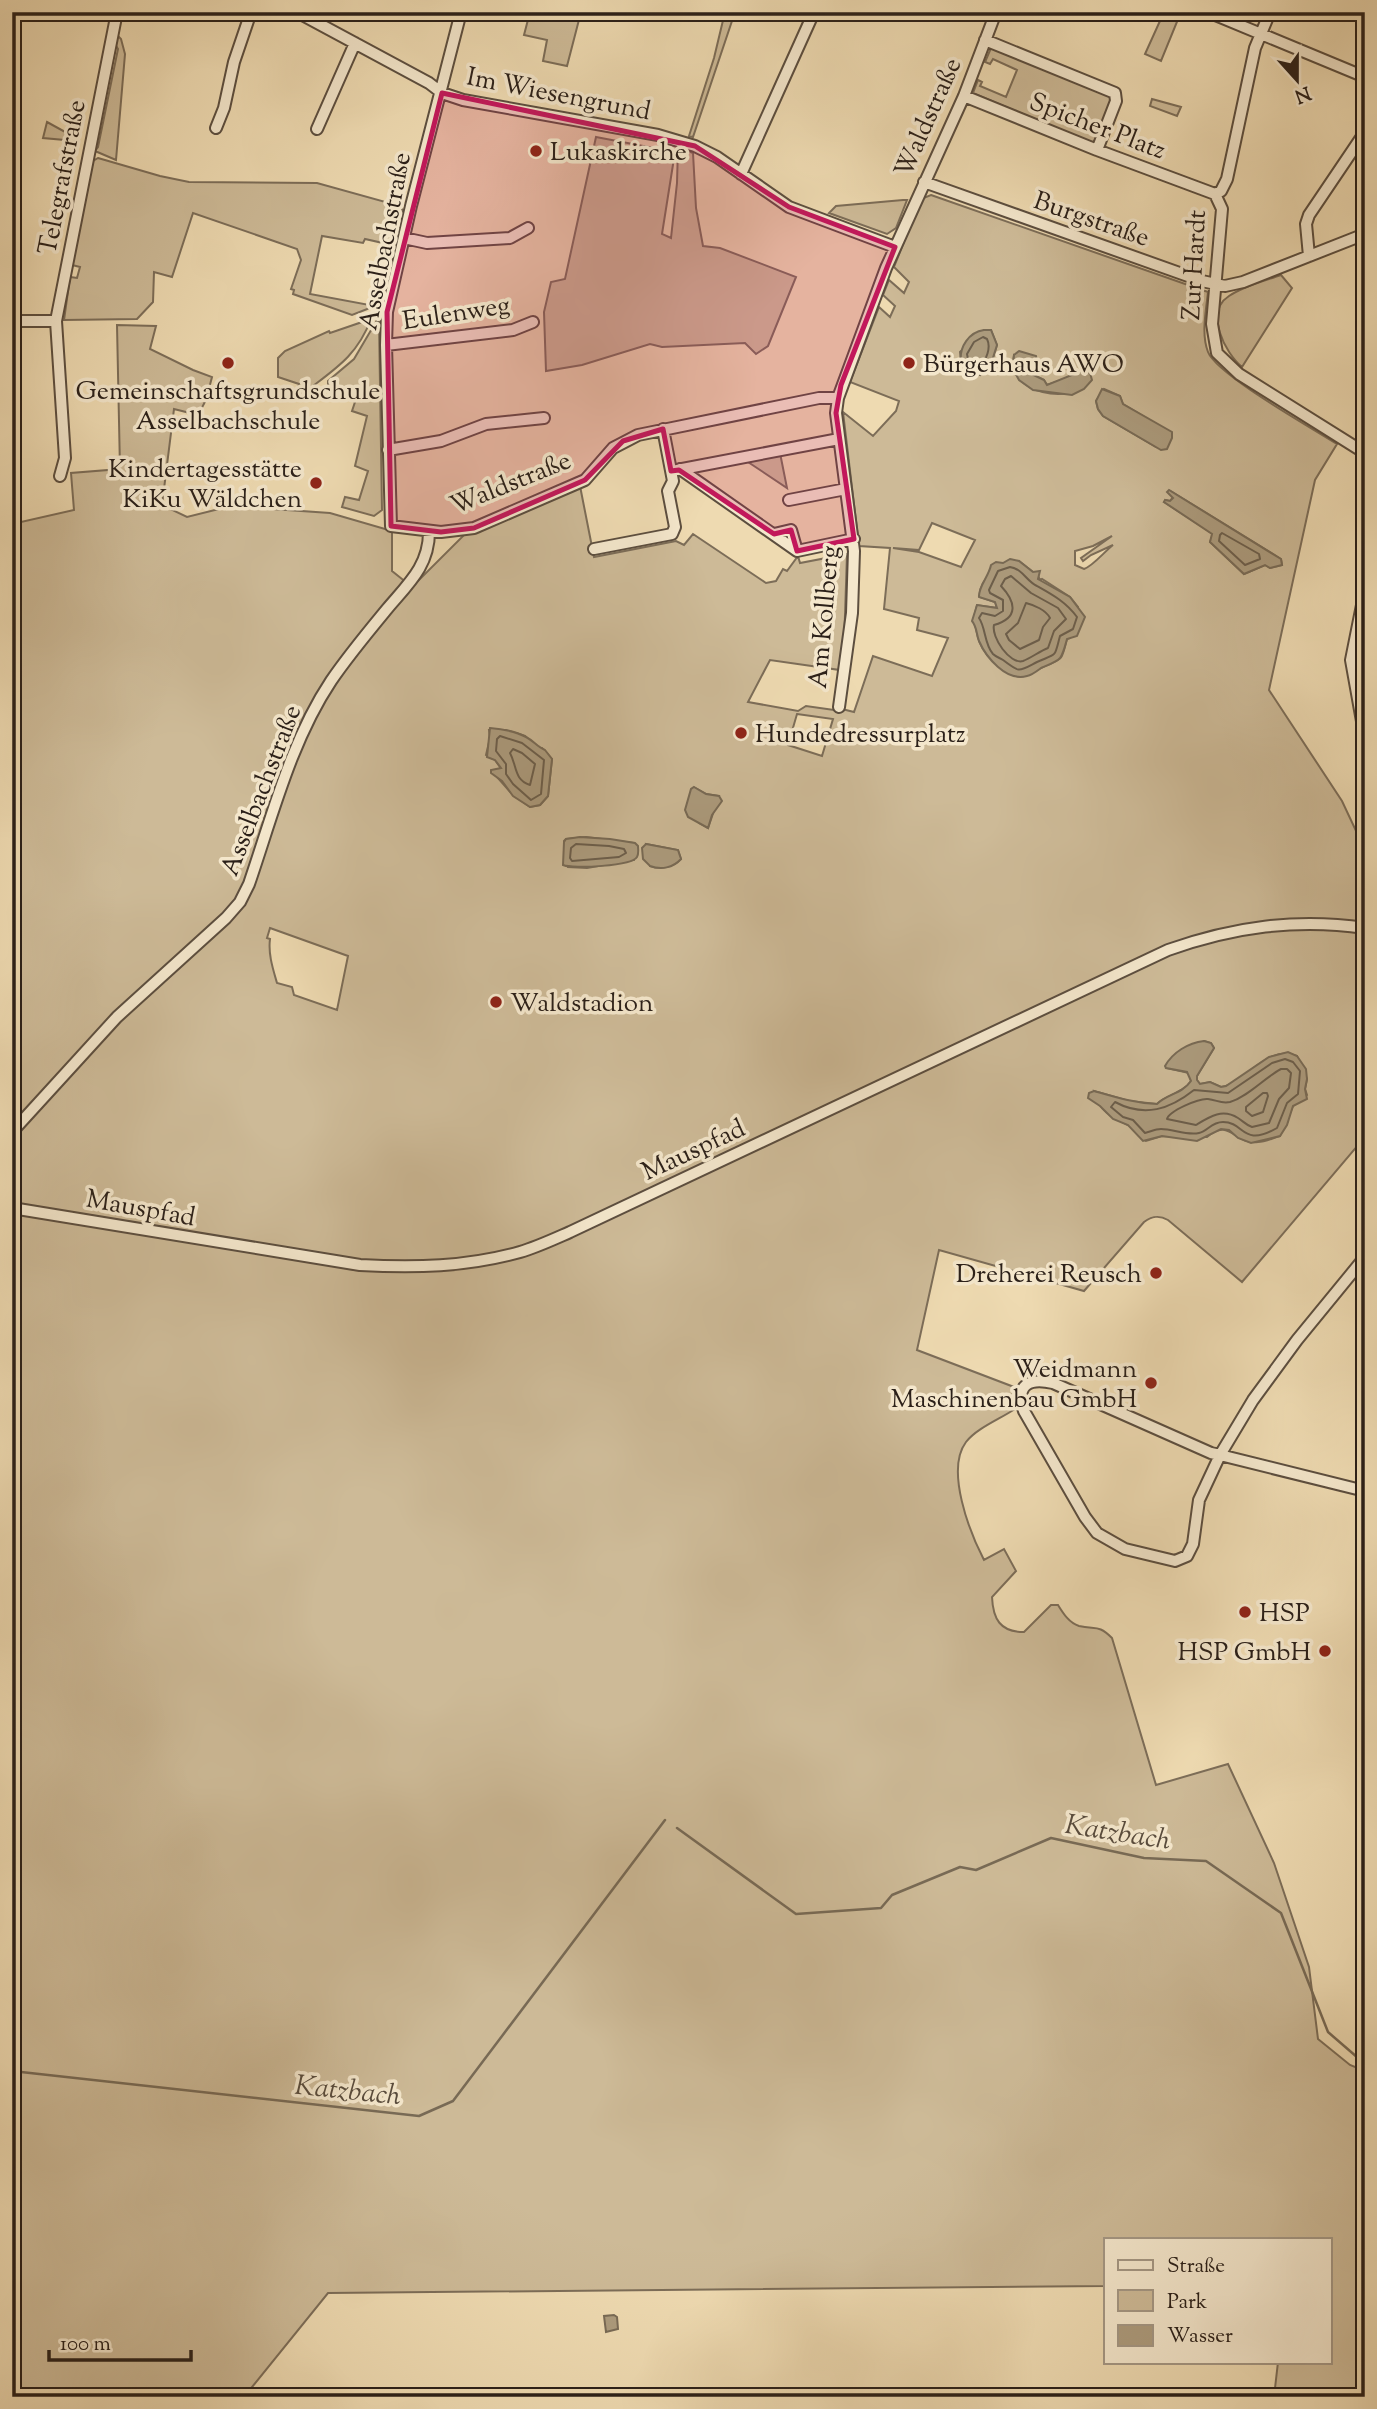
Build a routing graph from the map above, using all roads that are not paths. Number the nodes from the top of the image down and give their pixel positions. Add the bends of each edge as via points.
1 (117, 12) edge
2 (251, 12) edge
3 (297, 12) edge
4 (461, 12) edge
5 (814, 12) edge
6 (996, 12) edge
7 (1208, 12) edge
8 (1270, 12) edge
9 (1261, 34) junction
10 (985, 40) junction
11 (355, 43) junction
12 (1365, 77) edge
13 (442, 93) junction
14 (964, 96) junction
15 (216, 128) dead end
16 (317, 129) dead end
17 (1365, 132) edge
18 (1097, 150) junction
19 (741, 174) junction
20 (924, 182) junction
21 (1215, 194) junction
22 (528, 228) dead end
23 (1365, 234) edge
24 (404, 239) junction
25 (895, 247) junction
26 (1310, 256) junction
27 (1216, 285) junction
28 (12, 321) edge
29 (56, 321) junction
30 (533, 322) dead end
31 (386, 345) junction
32 (838, 398) junction
33 (836, 413) joint
34 (544, 418) dead end
35 (663, 429) junction
36 (839, 439) junction
37 (388, 450) junction
38 (1365, 453) edge
39 (676, 470) junction
40 (60, 476) dead end
41 (846, 489) junction
42 (789, 500) dead end
43 (391, 526) joint
44 (429, 532) junction
45 (854, 539) junction
46 (594, 549) dead end
47 (1365, 590) edge
48 (1360, 637) edge
49 (839, 707) dead end
50 (1365, 738) edge
51 (1365, 928) edge
52 (12, 1132) edge
53 (12, 1208) edge
54 (1362, 1262) edge
55 (1220, 1455) junction
56 (1365, 1491) edge

1 - 29 street, Telegrafstraße
2 - 15 street
3 - 11 street, Im Wiesengrund
4 - 13 street, Asselbachstraße
5 - 19 street
6 - 10 street, Waldstraße
7 - 9 street
8 - 9 street, Zur Hardt
9 - 12 street
9 - 21 street, Zur Hardt via 1227,179
10 - 14 street, Waldstraße
10 - 18 street via 1115,93
11 - 13 street, Im Wiesengrund
11 - 16 street
13 - 19 street, Im Wiesengrund via 677,140 717,157
13 - 24 street, Asselbachstraße
14 - 18 street, Spicher Platz
14 - 20 street, Waldstraße
17 - 26 street via 1309,215
18 - 21 street, Spicher Platz
19 - 25 street, Im Wiesengrund via 789,207
20 - 25 street, Waldstraße
20 - 27 street, Burgstraße
21 - 27 street, Zur Hardt via 1222,209
22 - 24 street via 510,238 427,243
23 - 26 street, Burgstraße
24 - 31 street, Asselbachstraße via 387,312
25 - 32 street, Waldstraße
26 - 27 street, Burgstraße via 1243,282
27 - 38 street, Zur Hardt via 1212,324 1217,353 1239,374
28 - 29 street
29 - 40 street, Telegrafstraße via 65,458
30 - 31 street, Eulenweg via 513,330
31 - 37 street, Asselbachstraße
32 - 33 street, Waldstraße
32 - 35 street, Waldstraße
33 - 36 street, Am Kollberg
34 - 37 street via 486,424 441,441
35 - 39 street
35 - 44 street, Waldstraße via 623,441 585,480 474,528
36 - 39 street
36 - 41 street, Am Kollberg
37 - 43 street, Asselbachstraße
39 - 45 street via 774,534 791,530 797,551
39 - 46 street via 668,491 675,527 672,534
41 - 42 street
41 - 45 street, Am Kollberg
43 - 44 street, Waldstraße
44 - 52 street, Asselbachstraße via 427,552 416,577 339,670 318,703 240,902 117,1017
45 - 49 street, Am Kollberg via 852,613
47 - 48 street
48 - 50 street via 1351,669
51 - 53 street, Mauspfad via 1276,924 1222,933 1168,950 570,1232 522,1251 474,1262 360,1265
54 - 55 street via 1260,1390
55 - 55 street via 1199,1500 1187,1556 1175,1561 1125,1549 1088,1522 1024,1411 1021,1392 1035,1380 1053,1384
55 - 56 street

